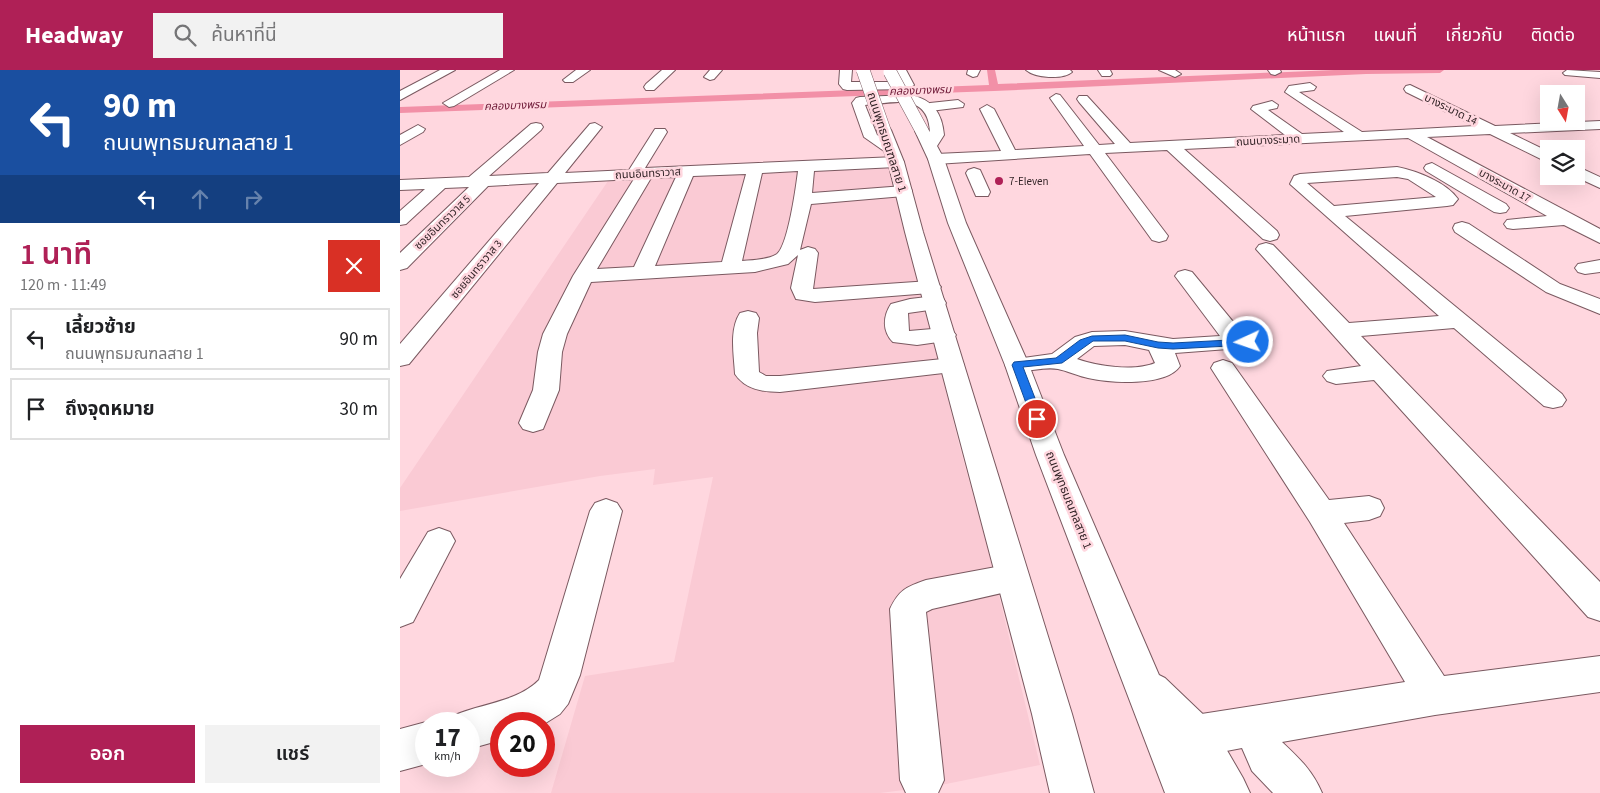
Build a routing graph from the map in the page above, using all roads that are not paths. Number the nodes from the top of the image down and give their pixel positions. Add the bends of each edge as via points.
1 (449, 70) edge
2 (508, 70) edge
3 (584, 70) edge
4 (669, 70) edge
5 (846, 70) edge
6 (863, 70) edge
7 (1032, 70) edge
8 (893, 71) edge
9 (1066, 72) dead end
10 (1600, 75) edge
11 (569, 80) dead end
12 (1586, 86) dead end
13 (650, 87) dead end
14 (1310, 87) dead end
15 (1410, 89) dead end
16 (400, 96) edge
17 (1056, 98) dead end
18 (1083, 99) dead end
19 (449, 103) dead end
20 (958, 104) dead end
21 (1272, 105) dead end
22 (987, 109) dead end
23 (1600, 125) edge
24 (536, 127) dead end
25 (595, 127) dead end
26 (418, 129) dead end
27 (1492, 129) junction
28 (660, 132) dead end
29 (1183, 132) dead end
30 (1409, 133) junction
31 (1364, 135) junction
32 (1298, 138) junction
33 (400, 141) edge
34 (1196, 143) junction
35 (932, 144) junction
36 (1172, 145) junction
37 (890, 147) junction
38 (1126, 148) junction
39 (1094, 150) junction
40 (1396, 150) dead end
41 (1540, 153) edge
42 (1010, 154) junction
43 (988, 156) junction
44 (1416, 159) dead end
45 (687, 171) junction
46 (805, 172) junction
47 (640, 173) junction
48 (974, 173) junction
49 (754, 175) junction
50 (1585, 176) edge
51 (552, 178) junction
52 (531, 179) junction
53 (479, 182) junction
54 (1600, 183) edge
55 (440, 184) junction
56 (400, 185) edge
57 (904, 191) junction
58 (982, 192) dead end
59 (517, 194) dead end
60 (803, 200) junction
61 (1500, 208) dead end
62 (1330, 212) junction
63 (1569, 219) junction
64 (400, 220) edge
65 (1513, 224) dead end
66 (1462, 228) dead end
67 (1159, 236) dead end
68 (1600, 237) edge
69 (808, 253) dead end
70 (400, 264) edge
71 (731, 267) junction
72 (642, 272) junction
73 (583, 276) junction
74 (1185, 276) dead end
75 (932, 295) junction
76 (1600, 307) edge
77 (748, 318) dead end
78 (1458, 320) junction
79 (1342, 331) junction
80 (944, 335) junction
81 (1158, 345) junction
82 (1240, 351) junction
83 (400, 359) edge
84 (1059, 361) junction
85 (952, 365) junction
86 (1017, 365) junction
87 (1380, 372) junction
88 (1336, 376) dead end
89 (1553, 400) dead end
90 (533, 423) dead end
91 (1369, 508) dead end
92 (606, 511) dead end
93 (1321, 513) junction
94 (439, 540) dead end
95 (1012, 578) junction
96 (1600, 606) edge
97 (400, 611) edge
98 (1600, 674) edge
99 (1143, 682) junction
100 (1435, 696) junction
101 (1052, 714) junction
102 (1252, 725) junction
103 (480, 726) edge
104 (1195, 736) junction
105 (415, 745) edge
106 (400, 750) edge
107 (922, 780) dead end
108 (1056, 793) edge
109 (1072, 793) edge
110 (1187, 793) edge
111 (1228, 793) edge
112 (1300, 793) edge

1 - 16 street
2 - 19 street
3 - 11 street
4 - 13 street
5 - 8 street via 847,86 908,85
6 - 37 street, ถนนพุทธมณฑลสาย 1, bridge
7 - 9 street
8 - 35 street, ถนนพุทธมณฑลสาย 1, bridge
10 - 12 street via 1587,73 1570,77
14 - 31 street via 1291,92
15 - 27 street, บางระมาด 14
17 - 39 street
18 - 38 street
20 - 35 street
21 - 32 street via 1258,109
22 - 42 street
23 - 27 street, ถนนบางระมาด
24 - 53 street, ซอยอินทราวาส 5
25 - 51 street, ซอยอินทราวาส 3
26 - 33 street
27 - 30 street, ถนนบางระมาด
27 - 41 street, บางระมาด 14
28 - 47 street
29 - 34 street
30 - 31 street, ถนนบางระมาด
30 - 63 street, บางระมาด 17
31 - 32 street, ถนนบางระมาด
31 - 40 street
32 - 34 street, ถนนบางระมาด
34 - 36 street, ถนนบางระมาด
35 - 37 street via 919,100 860,101 858,104 870,137
35 - 43 street, ถนนบางระมาด
35 - 48 street
35 - 86 street, ถนนพุทธมณฑลสาย 1 via 957,223
36 - 38 street, ถนนบางระมาด
36 - 79 street via 1268,242
37 - 46 street
37 - 57 street, ถนนพุทธมณฑลสาย 1
38 - 39 street, ถนนบางระมาด
39 - 42 street, ถนนบางระมาด
39 - 67 street
42 - 43 street, ถนนบางระมาด
43 - 48 street via 992,168
44 - 61 street
45 - 47 street, ถนนอินทราวาส
45 - 49 street, ถนนอินทราวาส
45 - 72 street
46 - 49 street, ถนนอินทราวาส
46 - 60 street
47 - 51 street, ถนนอินทราวาส
47 - 73 street
48 - 58 street
49 - 71 street
50 - 54 street
51 - 52 street, ถนนอินทราวาส
51 - 83 street, ซอยอินทราวาส 3
52 - 53 street, ถนนอินทราวาส
52 - 59 street
53 - 55 street, ถนนอินทราวาส
53 - 70 street, ซอยอินทราวาส 5
55 - 56 street, ถนนอินทราวาส
55 - 64 street
57 - 60 street
57 - 75 street, ถนนพุทธมณฑลสาย 1
60 - 71 street via 790,252 772,264
62 - 62 street via 1298,184 1300,179 1397,172 1413,175 1449,199
62 - 78 street
63 - 65 street
63 - 68 street, บางระมาด 17
66 - 76 street via 1553,288
69 - 75 street via 802,288 804,294
71 - 72 street
72 - 73 street
73 - 90 street via 555,334 546,390
74 - 82 street
75 - 80 street, ถนนพุทธมณฑลสาย 1
75 - 80 street via 898,309 898,334 907,338
77 - 85 street via 747,374 763,384
78 - 79 street
78 - 89 street
79 - 87 street
80 - 85 street, ถนนพุทธมณฑลสาย 1
81 - 82 street
81 - 84 street via 1125,338 1092,339
81 - 84 street via 1168,366 1150,372 1099,372
82 - 93 street
84 - 86 street
85 - 95 street, ถนนพุทธมณฑลสาย 1
86 - 99 street, ถนนพุทธมณฑลสาย 1 via 1050,455
87 - 88 street
87 - 96 street
91 - 93 street
92 - 103 street via 562,675 554,692 543,703
93 - 100 street
94 - 97 street
95 - 101 street, ถนนพุทธมณฑลสาย 1
95 - 107 street via 926,595 914,601 908,610
98 - 100 street
99 - 104 street
99 - 110 street, ถนนพุทธมณฑลสาย 1
100 - 102 street
101 - 108 street
101 - 109 street, ถนนพุทธมณฑลสาย 1
102 - 104 street
102 - 112 street via 1267,756
104 - 111 street
105 - 106 street

